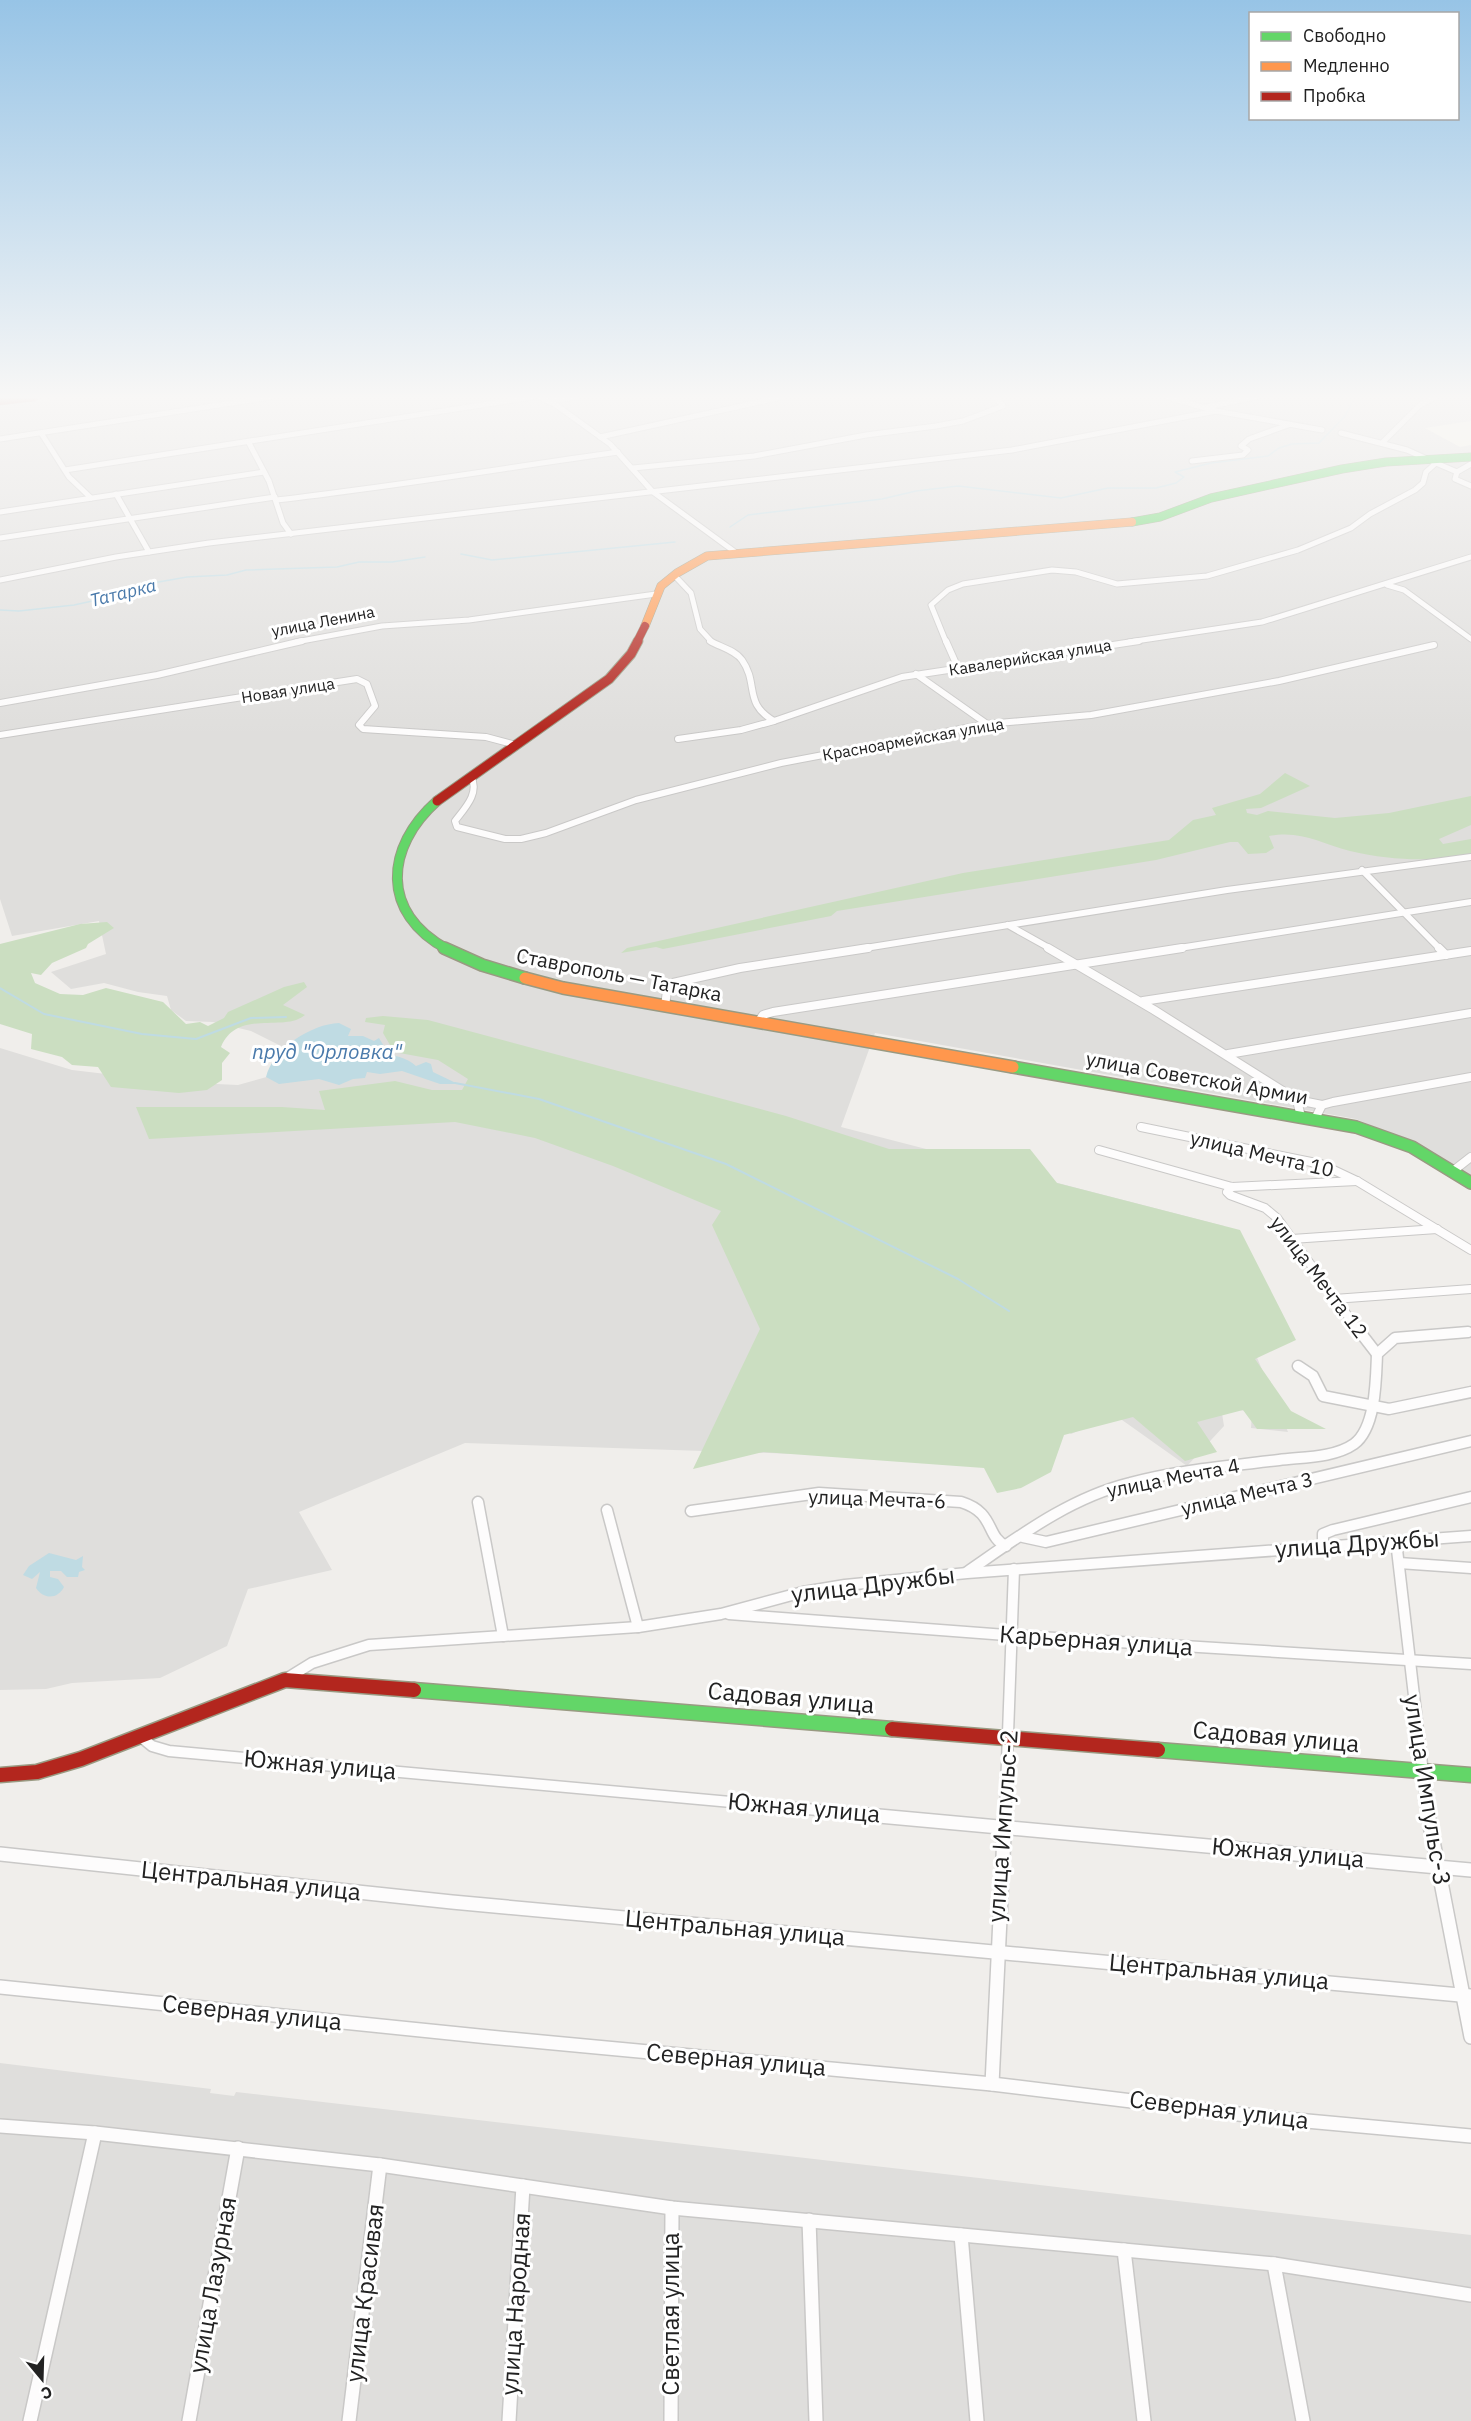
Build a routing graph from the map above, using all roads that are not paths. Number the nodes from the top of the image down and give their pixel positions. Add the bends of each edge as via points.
1 (125, 510) edge
2 (183, 510) edge
3 (279, 510) edge
4 (499, 510) edge
5 (678, 510) edge
6 (1179, 510) edge
7 (1378, 510) edge
8 (129, 517) junction
9 (291, 534) junction
10 (0, 538) edge
11 (148, 552) junction
12 (735, 552) junction
13 (1471, 557) edge
14 (674, 575) junction
15 (0, 580) edge
16 (1387, 585) junction
17 (656, 594) junction
18 (1463, 633) junction
19 (1471, 633) edge
20 (1471, 639) edge
21 (1434, 645) dead end
22 (958, 668) junction
23 (916, 674) junction
24 (0, 702) edge
25 (774, 721) junction
26 (987, 724) junction
27 (0, 735) edge
28 (678, 739) dead end
29 (516, 745) junction
30 (471, 776) junction
31 (1471, 856) edge
32 (1362, 870) junction
33 (1471, 902) edge
34 (1402, 911) junction
35 (1008, 925) junction
36 (1471, 951) edge
37 (1446, 955) junction
38 (1077, 963) junction
39 (1143, 1001) junction
40 (665, 1006) junction
41 (1471, 1013) edge
42 (759, 1021) junction
43 (904, 1047) joint
44 (1228, 1054) junction
45 (1471, 1077) edge
46 (1297, 1100) junction
47 (1322, 1105) junction
48 (1301, 1116) junction
49 (1315, 1119) junction
50 (1141, 1127) dead end
51 (1099, 1150) dead end
52 (1471, 1157) edge
53 (1453, 1171) junction
54 (1357, 1181) junction
55 (1471, 1183) edge
56 (1232, 1186) junction
57 (1437, 1229) junction
58 (1292, 1239) junction
59 (1471, 1250) edge
60 (1471, 1289) edge
61 (1334, 1299) junction
62 (1471, 1332) edge
63 (1377, 1354) junction
64 (1298, 1366) dead end
65 (1471, 1392) edge
66 (1374, 1404) junction
67 (1471, 1441) edge
68 (1471, 1497) edge
69 (478, 1502) dead end
70 (607, 1510) dead end
71 (691, 1511) dead end
72 (1471, 1536) edge
73 (1023, 1537) junction
74 (1396, 1541) junction
75 (1006, 1545) junction
76 (1323, 1546) junction
77 (1399, 1563) junction
78 (1471, 1568) edge
79 (1014, 1569) junction
80 (967, 1573) junction
81 (721, 1614) junction
82 (638, 1626) junction
83 (503, 1636) junction
84 (1013, 1636) junction
85 (1408, 1660) junction
86 (1471, 1664) edge
87 (285, 1680) junction
88 (141, 1737) junction
89 (1010, 1737) junction
90 (1421, 1770) junction
91 (1471, 1774) edge
92 (0, 1775) edge
93 (1003, 1826) junction
94 (0, 1854) edge
95 (1437, 1867) junction
96 (1471, 1870) edge
97 (996, 1952) junction
98 (0, 1988) edge
99 (1468, 1995) edge
100 (1471, 2037) edge
101 (992, 2084) junction
102 (0, 2126) edge
103 (95, 2133) junction
104 (1471, 2136) edge
105 (238, 2148) junction
106 (380, 2165) junction
107 (523, 2186) junction
108 (672, 2208) junction
109 (809, 2220) junction
110 (962, 2235) junction
111 (1124, 2250) junction
112 (1274, 2264) junction
113 (1471, 2295) edge
114 (30, 2421) edge
115 (189, 2421) edge
116 (349, 2421) edge
117 (508, 2421) edge
118 (670, 2421) edge
119 (816, 2421) edge
120 (977, 2421) edge
121 (1144, 2421) edge
122 (1302, 2421) edge

1 - 8 street
2 - 8 street
3 - 9 street
4 - 9 street
5 - 12 street
6 - 12 main road via 1125,523
7 - 22 street via 1351,528 1298,550 1207,576 1117,584 1076,572 1052,570 955,586 931,609
8 - 10 street
8 - 11 street
9 - 11 street
11 - 15 street
12 - 14 main road via 707,556
13 - 16 street, Кавалерийская улица via 1425,568
14 - 17 main road
14 - 25 street via 691,591 698,627 713,644 742,660 751,698
16 - 18 street via 1404,590
16 - 22 street, Кавалерийская улица via 1262,622
17 - 24 street, улица Ленина via 480,619 382,626 327,635 157,675
17 - 29 main road, Ставрополь — Татарка via 642,634 616,672
18 - 19 street
18 - 20 street
21 - 26 street, Красноармейская улица via 1279,681 1091,715
22 - 23 street, Кавалерийская улица
23 - 25 street, Кавалерийская улица
23 - 26 street
25 - 28 street, Кавалерийская улица via 751,729
26 - 30 street, Красноармейская улица via 781,763 636,800 546,833 514,840 457,827 455,821 474,793 475,781
27 - 29 street, Новая улица via 357,680 368,684 375,706 358,725 363,729 486,737
29 - 30 main road, Ставрополь — Татарка
30 - 40 main road, Ставрополь — Татарка via 421,816 402,841 394,879 407,917 423,934 461,957 504,973
31 - 32 street
32 - 34 street
32 - 35 street
33 - 34 street
34 - 37 street
34 - 38 street
35 - 38 street
35 - 40 street via 683,980 673,983 667,991
36 - 37 street
37 - 39 street
38 - 39 street
38 - 42 street via 773,1012
39 - 44 street
40 - 42 main road, Ставрополь — Татарка
41 - 44 street
42 - 43 main road, Ставрополь — Татарка
43 - 48 main road, улица Советской Армии
44 - 46 street
45 - 47 street
46 - 47 street
46 - 48 street
47 - 49 street
48 - 49 main road, улица Советской Армии
49 - 53 main road, улица Советской Армии via 1395,1139
50 - 54 street, улица Мечта 10 via 1321,1164
51 - 56 street
52 - 53 street
53 - 55 main road, улица Советской Армии
54 - 56 street
54 - 57 street, улица Мечта 10
56 - 58 street, улица Мечта 12 via 1227,1192 1230,1196 1271,1211
57 - 58 street via 1398,1235
57 - 59 street, улица Мечта 10
58 - 61 street, улица Мечта 12
60 - 61 street
61 - 63 street, улица Мечта 12
62 - 63 street via 1395,1338
63 - 66 street, улица Мечта 4
64 - 66 street via 1313,1376 1323,1396
65 - 66 street via 1389,1409
66 - 73 street, улица Мечта 4 via 1355,1444 1329,1454 1132,1482 1072,1504
67 - 73 street, улица Мечта 3 via 1046,1542
68 - 76 street via 1333,1530 1323,1534
69 - 83 street
70 - 82 street
71 - 75 street, улица Мечта-6 via 819,1493 961,1502 986,1514 997,1542
72 - 74 street, улица Дружбы
73 - 75 street, улица Мечта 4
74 - 76 street, улица Дружбы
74 - 77 street, улица Импульс-3
75 - 80 street, улица Мечта 4
76 - 79 street, улица Дружбы
77 - 78 street
77 - 85 street, улица Импульс-3
79 - 80 street, улица Дружбы
79 - 84 street, улица Импульс-2
80 - 81 street, улица Дружбы via 814,1590
81 - 82 street, улица Дружбы
81 - 84 street, Карьерная улица
82 - 83 street, улица Дружбы
83 - 87 street, улица Дружбы via 369,1645 312,1663
84 - 85 street, Карьерная улица
84 - 89 street, улица Импульс-2
85 - 86 street, Карьерная улица
85 - 90 street, улица Импульс-3
87 - 88 main road, Садовая улица
87 - 89 main road, Садовая улица
88 - 92 main road, Садовая улица via 37,1772
88 - 93 street, Южная улица via 152,1746 169,1751
89 - 90 main road, Садовая улица
89 - 93 street, улица Импульс-2
90 - 91 main road, Садовая улица
90 - 95 street, улица Импульс-3
93 - 95 street, Южная улица
93 - 97 street, улица Импульс-2
94 - 97 street, Центральная улица via 452,1902
95 - 96 street, Южная улица
95 - 99 street, улица Импульс-3
97 - 99 street, Центральная улица
97 - 101 street, улица Импульс-2
98 - 101 street, Северная улица
99 - 100 street, улица Импульс-3
101 - 104 street, Северная улица via 1263,2117
102 - 103 street
103 - 105 street
103 - 114 street
105 - 106 street
105 - 115 street, улица Лазурная
106 - 107 street
106 - 116 street, улица Красивая
107 - 108 street
107 - 117 street, улица Народная
108 - 109 street
108 - 118 street, Светлая улица
109 - 110 street
109 - 119 street
110 - 111 street
110 - 120 street
111 - 112 street
111 - 121 street
112 - 113 street
112 - 122 street

